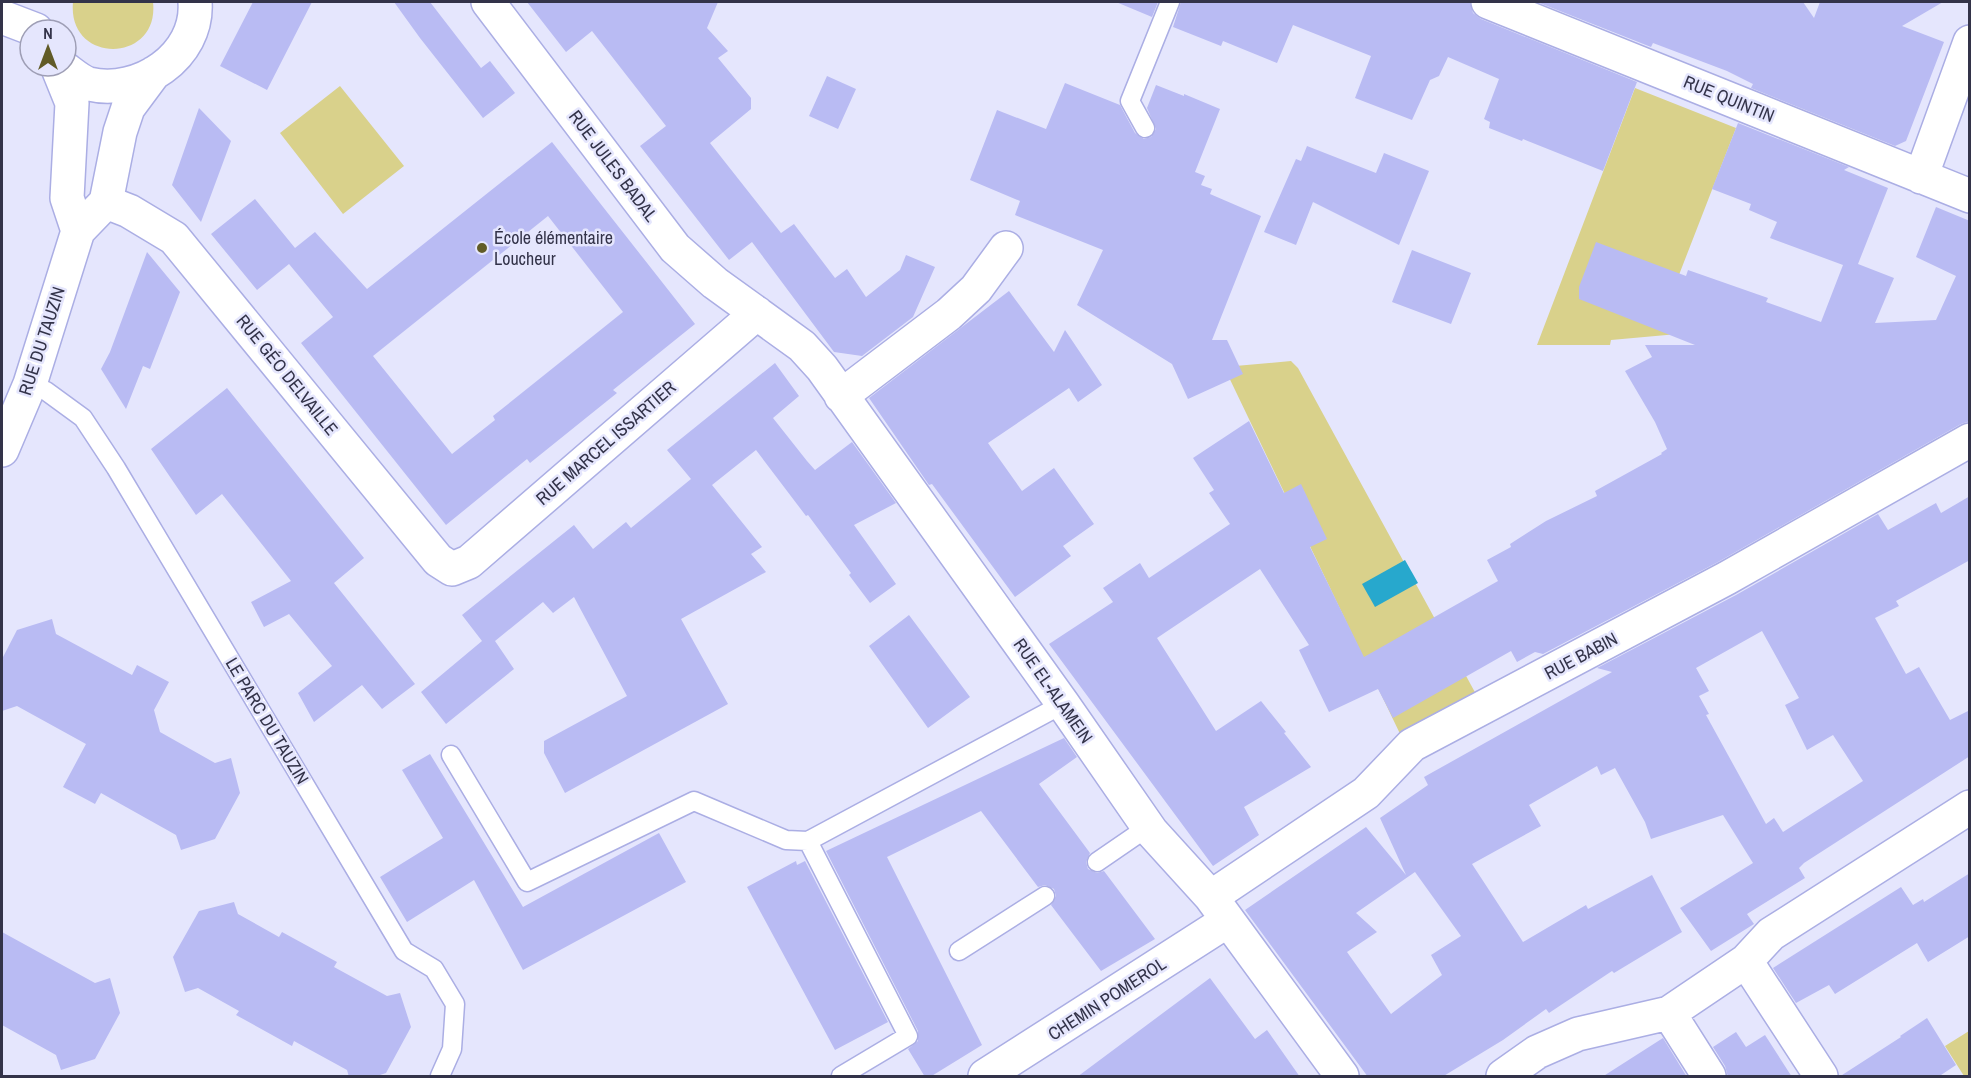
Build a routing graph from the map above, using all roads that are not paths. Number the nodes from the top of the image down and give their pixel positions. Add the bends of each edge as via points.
1 (34, 2) edge
2 (488, 2) edge
3 (1170, 2) edge
4 (1488, 2) edge
5 (196, 4) edge
6 (2, 17) edge
7 (35, 18) edge
8 (18, 23) edge
9 (1970, 42) edge
10 (154, 73) junction
11 (63, 78) edge
12 (78, 78) edge
13 (1145, 128) dead end
14 (1921, 177) junction
15 (1970, 195) edge
16 (106, 202) junction
17 (78, 231) junction
18 (1006, 248) dead end
19 (758, 313) junction
20 (30, 384) junction
21 (842, 396) junction
22 (1970, 440) edge
23 (2, 450) edge
24 (452, 569) joint
25 (1063, 704) junction
26 (451, 755) dead end
27 (1970, 807) edge
28 (1148, 827) junction
29 (808, 841) junction
30 (1097, 862) dead end
31 (1045, 896) dead end
32 (1219, 909) junction
33 (959, 951) dead end
34 (1746, 961) junction
35 (1669, 1013) junction
36 (440, 1077) edge
37 (841, 1077) edge
38 (986, 1077) edge
39 (1342, 1077) edge
40 (1503, 1077) edge
41 (1709, 1077) edge
42 (1821, 1077) edge

1 - 7 street
2 - 19 street, RUE JULES BADAL via 675,248
3 - 13 lane via 1130,101
4 - 14 street, RUE QUINTIN
5 - 10 street via 191,32 173,60
6 - 8 street
9 - 14 street
10 - 12 street via 121,87 87,84
10 - 16 street via 128,108
11 - 17 street via 72,103 67,198
14 - 15 street, RUE QUINTIN
16 - 17 street, RUE DU TAUZIN
16 - 24 street, RUE GÉO DELVAILLE via 174,238 438,560
17 - 20 street, RUE DU TAUZIN
18 - 21 street via 976,289 949,314
19 - 21 street, RUE EL-ALAMEIN via 802,346
19 - 24 street, RUE MARCEL ISSARTIER via 469,562
20 - 23 street, RUE DU TAUZIN
20 - 36 lane, LE PARC DU TAUZIN via 83,418 404,951 434,969 455,1004 452,1049
21 - 25 street, RUE EL-ALAMEIN
22 - 32 street, RUE BABIN via 1727,578 1412,745 1366,793
25 - 28 street, RUE EL-ALAMEIN
25 - 29 lane
26 - 29 lane via 526,882 694,801 786,840
27 - 34 street via 1771,934
28 - 30 lane
28 - 32 street, RUE EL-ALAMEIN
29 - 37 lane via 908,1036
31 - 33 lane
32 - 38 street, CHEMIN POMEROL
32 - 39 street, RUE EL-ALAMEIN
34 - 35 street
34 - 42 street
35 - 40 street via 1578,1034 1537,1052
35 - 41 street

